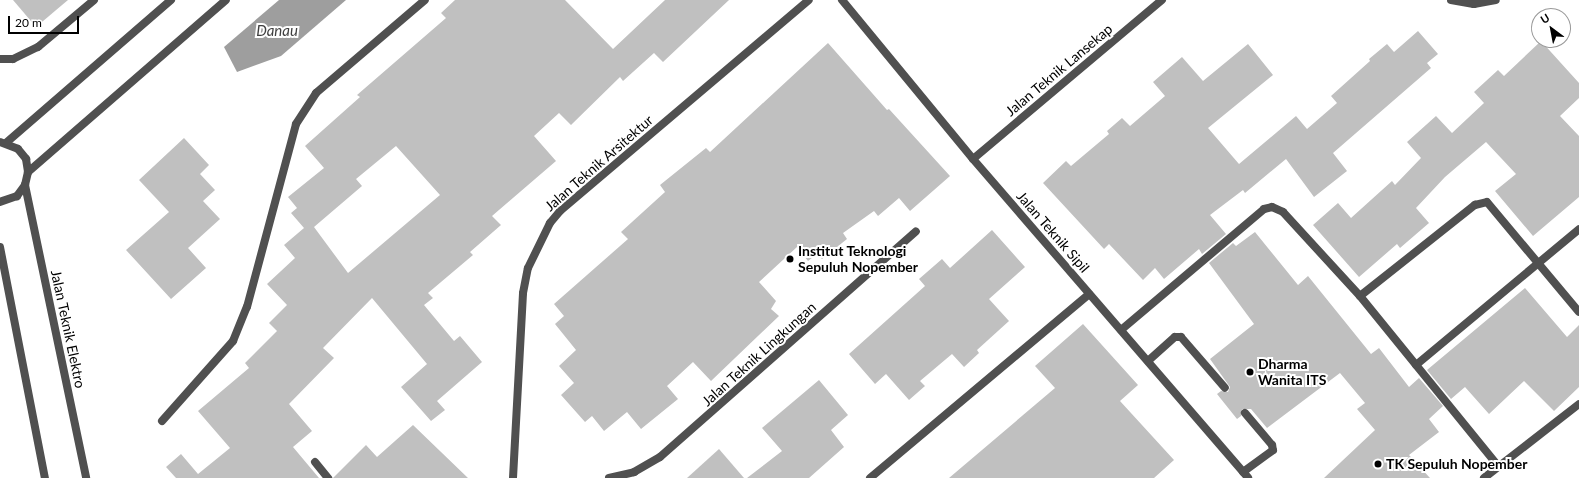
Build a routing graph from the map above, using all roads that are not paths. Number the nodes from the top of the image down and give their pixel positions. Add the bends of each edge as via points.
1 (94, 0) edge
2 (171, 0) edge
3 (226, 0) edge
4 (425, 0) edge
5 (809, 0) edge
6 (842, 0) edge
7 (1162, 0) edge
8 (1452, 0) edge
9 (1496, 0) edge
10 (0, 59) edge
11 (3, 142) edge
12 (973, 159) junction
13 (28, 172) junction
14 (25, 185) junction
15 (0, 202) edge
16 (1579, 229) edge
17 (916, 231) dead end
18 (0, 247) edge
19 (1538, 264) junction
20 (1089, 294) junction
21 (1360, 296) junction
22 (1579, 312) edge
23 (1121, 330) junction
24 (1148, 361) junction
25 (1416, 365) junction
26 (1225, 388) dead end
27 (1579, 404) edge
28 (1245, 413) dead end
29 (162, 420) dead end
30 (315, 462) dead end
31 (1499, 467) junction
32 (1246, 475) edge
33 (45, 478) edge
34 (86, 478) edge
35 (328, 478) edge
36 (513, 478) edge
37 (609, 478) edge
38 (870, 478) edge
39 (1484, 478) edge

1 - 10 lane via 38,47 13,59
2 - 11 lane
3 - 13 lane
4 - 29 lane via 316,92 296,124 247,307 233,341
5 - 36 lane, Jalan Teknik Arsitektur via 560,211 550,223 528,268 524,293
6 - 12 lane, Jalan Teknik Sipil
7 - 12 lane, Jalan Teknik Lansekap
8 - 9 lane via 1474,4
11 - 13 lane via 18,149 26,159
12 - 20 lane, Jalan Teknik Sipil
13 - 14 lane
14 - 15 lane via 17,196
14 - 34 lane, Jalan Teknik Elektro
16 - 19 lane
17 - 37 lane, Jalan Teknik Lingkungan via 660,457 634,472
18 - 33 lane
19 - 21 lane via 1493,206 1482,201
19 - 22 lane
19 - 25 lane
20 - 23 lane, Jalan Teknik Sipil
20 - 38 lane
21 - 23 lane via 1283,212 1272,207 1264,209
21 - 25 lane
23 - 24 lane, Jalan Teknik Sipil
24 - 26 lane via 1175,337 1181,337
24 - 32 lane, Jalan Teknik Sipil
25 - 31 lane
27 - 31 lane
28 - 32 lane via 1272,445 1273,450
30 - 35 lane
31 - 39 lane

